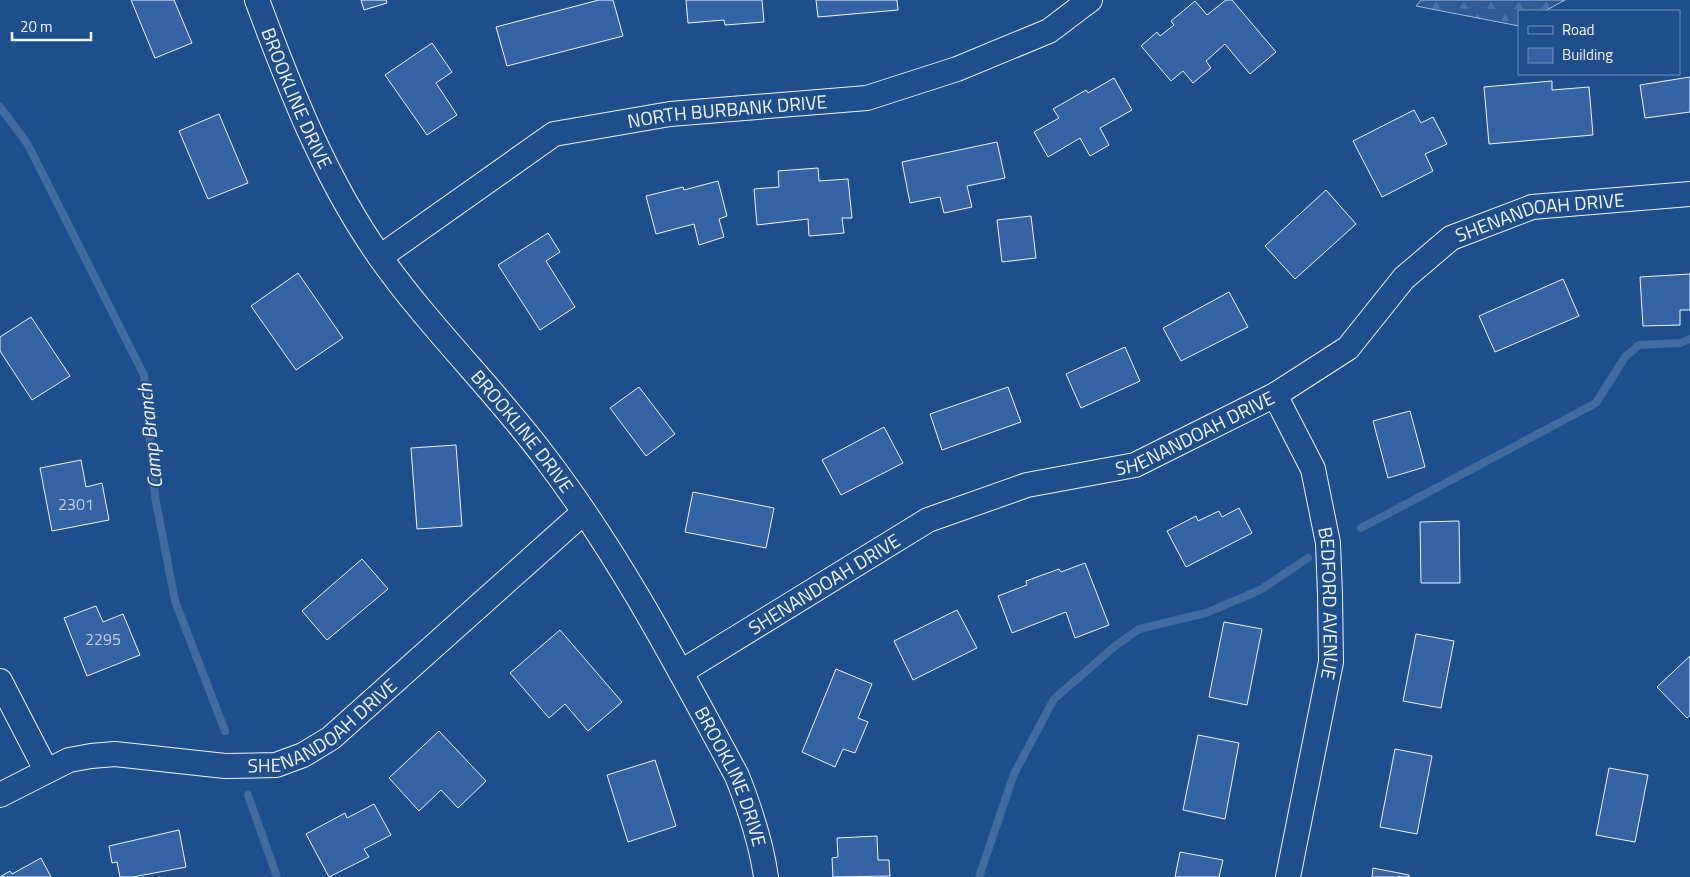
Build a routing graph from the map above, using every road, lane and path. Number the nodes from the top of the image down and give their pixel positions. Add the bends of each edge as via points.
1 (257, 0) edge
2 (1090, 0) edge
3 (1690, 194) edge
4 (380, 258) junction
5 (1275, 396) junction
6 (584, 512) junction
7 (681, 672) junction
8 (0, 681) edge
9 (46, 770) junction
10 (0, 795) edge
11 (766, 877) edge
12 (1288, 877) edge

1 - 4 street, BROOKLINE DRIVE via 308,131 344,201
2 - 4 street, NORTH BURBANK DRIVE via 1049,31 958,69 866,98 670,114 554,134
3 - 5 street, SHENANDOAH DRIVE via 1532,207 1451,238 1404,278 1348,348
4 - 6 street, BROOKLINE DRIVE via 459,356 527,433
5 - 7 street, SHENANDOAH DRIVE via 1134,465 1027,485 928,520
5 - 12 street, BEDFORD AVENUE via 1313,469 1328,543 1332,662
6 - 7 street, BROOKLINE DRIVE via 611,549
6 - 9 street, SHENANDOAH DRIVE via 331,738 303,755 276,764 226,766 115,754 69,760
7 - 11 street, BROOKLINE DRIVE via 737,776 763,853
8 - 9 street
9 - 10 street, SHENANDOAH DRIVE

